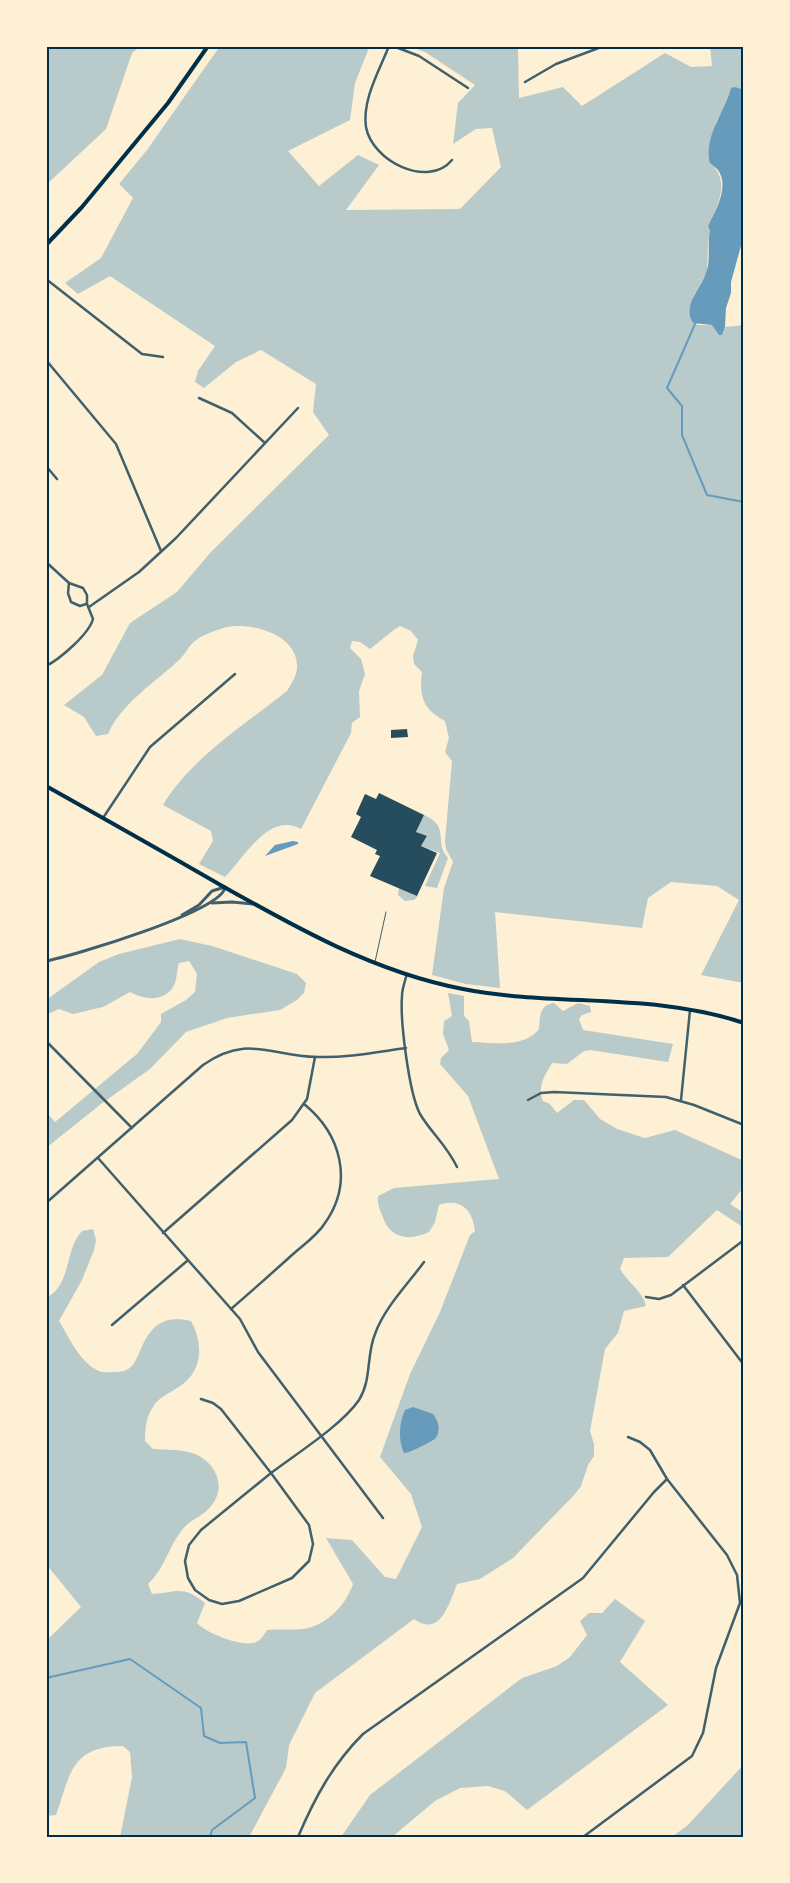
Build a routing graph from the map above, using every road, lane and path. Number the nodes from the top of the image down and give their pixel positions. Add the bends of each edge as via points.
1 (208, 46) edge
2 (389, 46) edge
3 (393, 46) edge
4 (604, 46) edge
5 (525, 82) dead end
6 (468, 88) dead end
7 (452, 160) dead end
8 (46, 245) edge
9 (46, 279) edge
10 (163, 357) dead end
11 (46, 360) edge
12 (199, 398) dead end
13 (298, 408) dead end
14 (265, 443) junction
15 (46, 466) edge
16 (56, 479) dead end
17 (161, 551) junction
18 (46, 562) edge
19 (69, 583) junction
20 (88, 605) junction
21 (46, 666) edge
22 (235, 674) dead end
23 (46, 786) edge
24 (103, 818) junction
25 (226, 887) junction
26 (211, 903) junction
27 (254, 904) junction
28 (386, 912) dead end
29 (182, 915) junction
30 (46, 961) edge
31 (375, 962) junction
32 (407, 974) junction
33 (690, 1009) junction
34 (744, 1023) edge
35 (46, 1041) edge
36 (406, 1048) junction
37 (316, 1057) junction
38 (528, 1100) dead end
39 (681, 1100) junction
40 (304, 1104) junction
41 (744, 1125) edge
42 (132, 1128) junction
43 (98, 1158) junction
44 (457, 1167) dead end
45 (46, 1203) edge
46 (163, 1233) junction
47 (744, 1240) edge
48 (187, 1260) junction
49 (424, 1262) dead end
50 (683, 1285) junction
51 (646, 1296) dead end
52 (231, 1309) junction
53 (112, 1325) dead end
54 (744, 1365) edge
55 (201, 1399) dead end
56 (321, 1435) junction
57 (628, 1437) dead end
58 (270, 1473) junction
59 (667, 1479) junction
60 (383, 1518) dead end
61 (298, 1837) edge
62 (584, 1837) edge

1 - 8 main road via 168,103 82,207
2 - 7 street via 368,102 366,120 370,140 383,156 408,169 438,171 446,168
3 - 6 street via 419,56
4 - 5 street via 556,64
9 - 10 street via 142,354
11 - 17 street via 116,444
12 - 14 street via 232,413
13 - 14 street
14 - 17 street
15 - 16 street
17 - 20 street via 139,572
18 - 19 street
19 - 20 street via 83,588
19 - 20 street via 71,602
20 - 21 street via 93,619 87,631
22 - 24 street via 150,747
23 - 24 main road
24 - 25 main road
25 - 26 street via 224,894
25 - 27 main road
25 - 29 street via 212,891 200,905
26 - 27 street
26 - 29 street
27 - 31 main road via 320,939
28 - 31 lane
29 - 30 street via 111,944
31 - 32 main road
32 - 33 main road via 488,993 638,1002
32 - 36 street via 401,1006
33 - 34 main road
33 - 39 street
35 - 42 street
36 - 37 street
36 - 44 street via 418,1110 448,1148
37 - 40 street
37 - 42 street via 251,1047 226,1052 203,1065
38 - 39 street via 554,1092
39 - 41 street
40 - 46 street via 285,1127
40 - 52 street via 324,1123 337,1146 342,1173 337,1200 320,1231
42 - 43 street
43 - 45 street
43 - 46 street
46 - 48 street
47 - 50 street
48 - 52 street
48 - 53 street
49 - 56 street via 377,1329 371,1345 368,1376 360,1398
50 - 51 street via 659,1299
50 - 54 street
52 - 56 street via 244,1324 258,1352
55 - 58 street via 221,1409
56 - 58 street
56 - 60 street
57 - 59 street via 644,1444
58 - 58 street via 189,1545 185,1562 188,1578 198,1593 209,1600 222,1604 239,1602 292,1578 309,1561 313,1544 310,1528
59 - 61 street via 583,1578 363,1734 323,1782
59 - 62 street via 734,1566 740,1586 738,1611 716,1668 703,1732 692,1756

